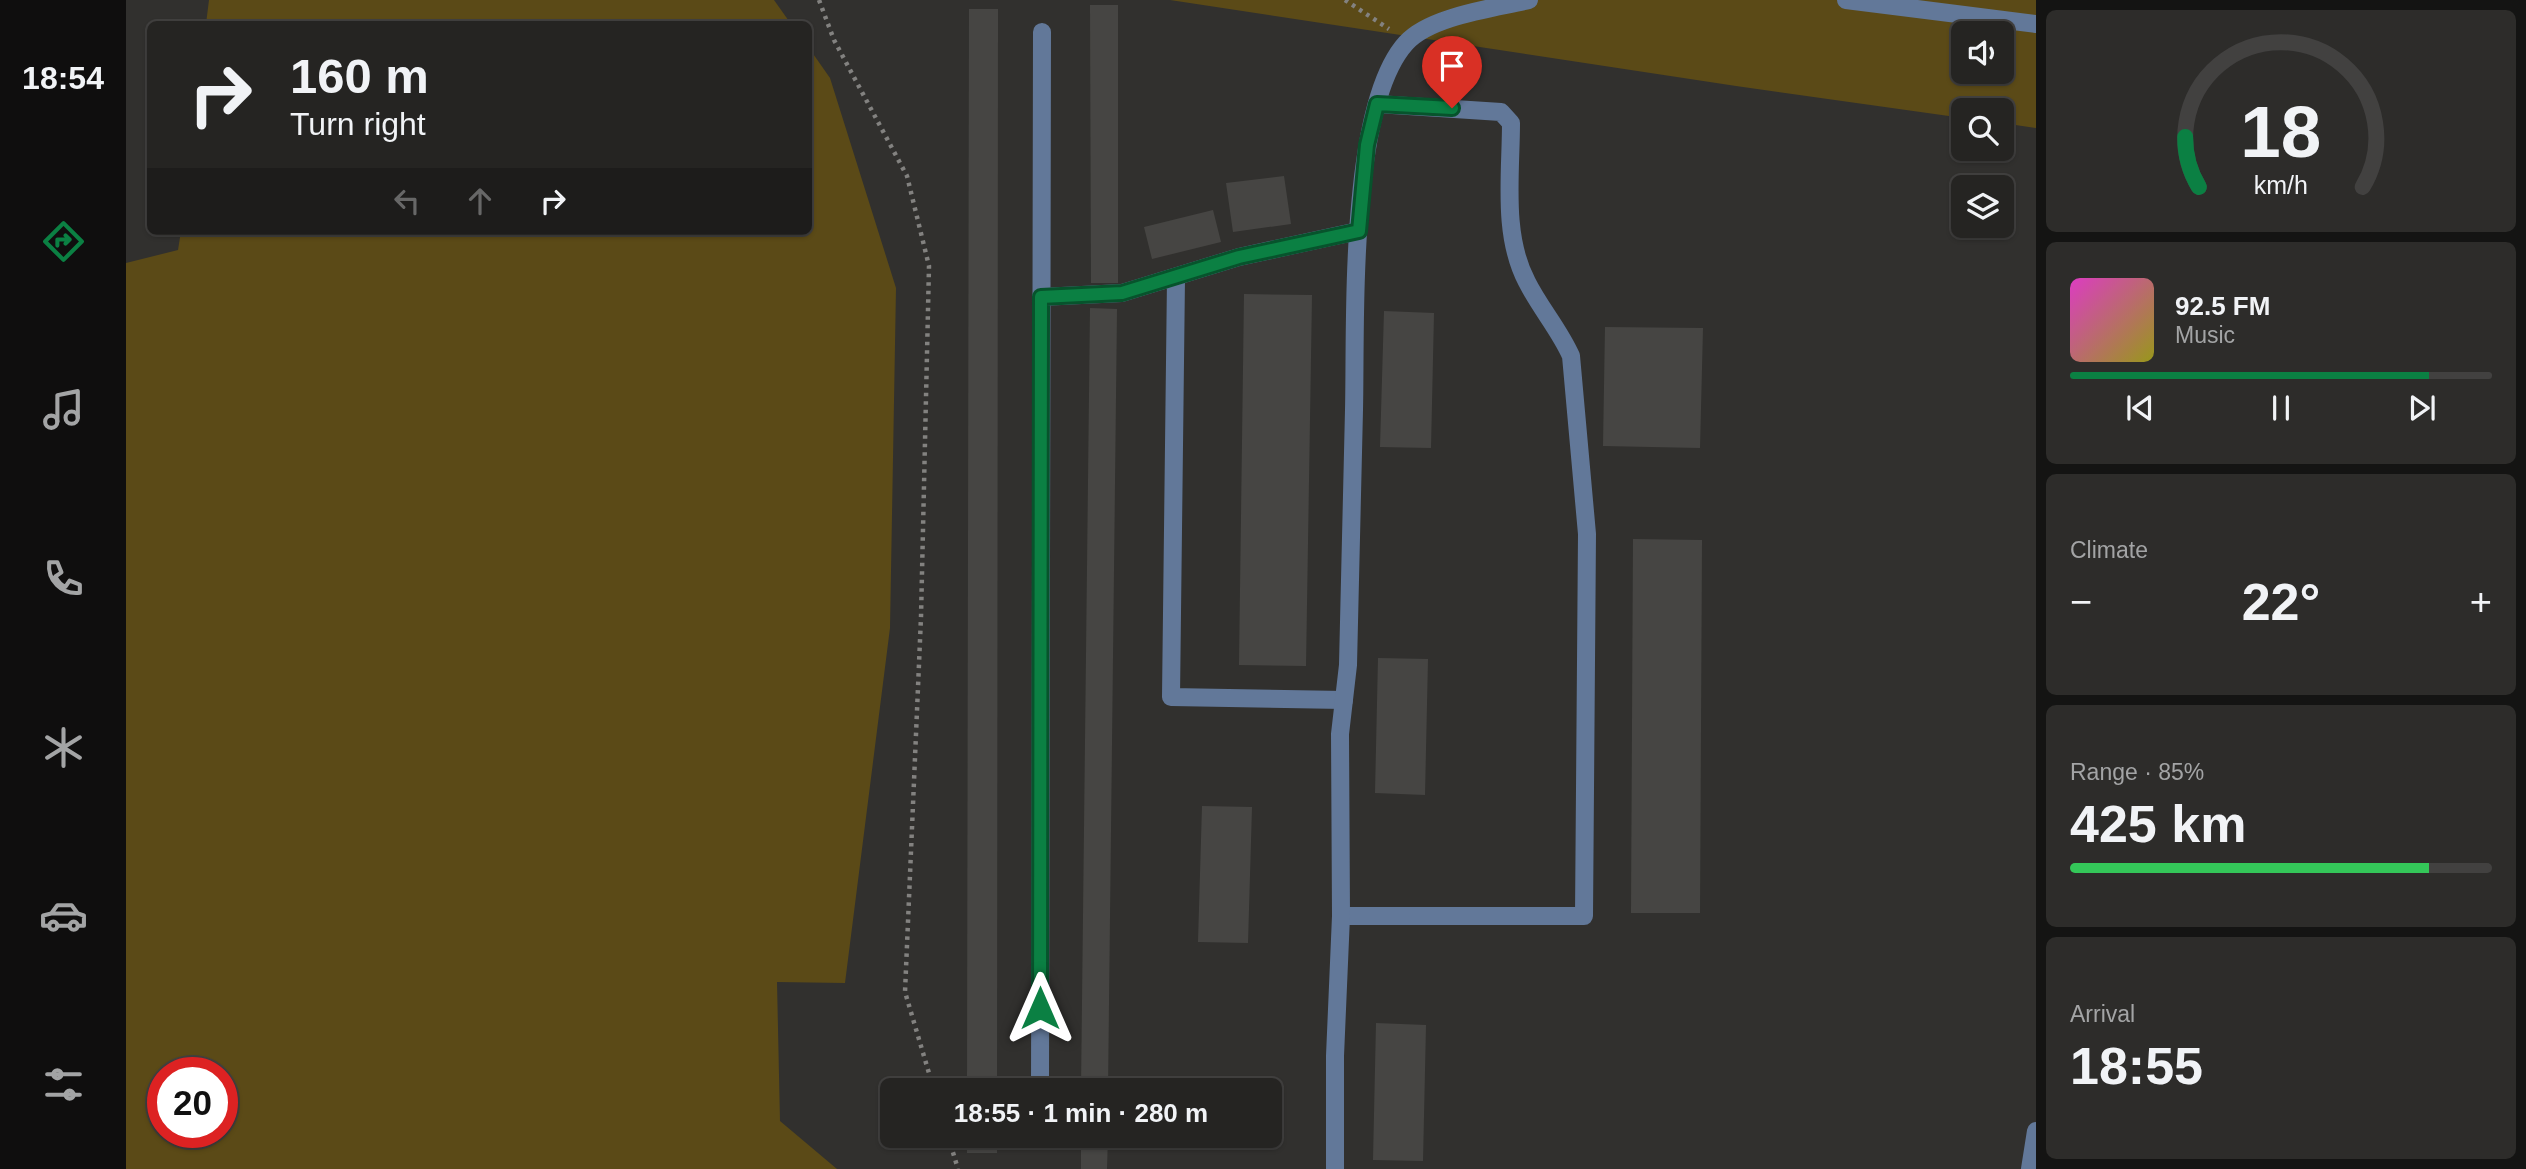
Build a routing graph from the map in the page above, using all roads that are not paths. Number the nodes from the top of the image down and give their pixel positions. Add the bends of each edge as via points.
1 (1529, 0) edge
2 (1846, 0) edge
3 (2036, 24) edge
4 (1042, 32) dead end
5 (1377, 104) junction
6 (1359, 231) junction
7 (1176, 278) junction
8 (1041, 297) junction
9 (1344, 700) junction
10 (1341, 916) junction
11 (1040, 1078) edge
12 (2036, 1131) edge
13 (1335, 1169) edge
14 (2030, 1169) edge

1 - 5 street via 1447,18 1407,41 1393,62
2 - 3 street
4 - 8 street
5 - 6 street via 1367,145
5 - 10 street via 1501,112 1511,123 1515,253 1571,356 1587,534 1584,916
6 - 7 street via 1239,257
6 - 9 street
7 - 8 street via 1122,293
7 - 9 street via 1171,697
8 - 11 street
9 - 10 street via 1340,734
10 - 13 street
12 - 14 street

